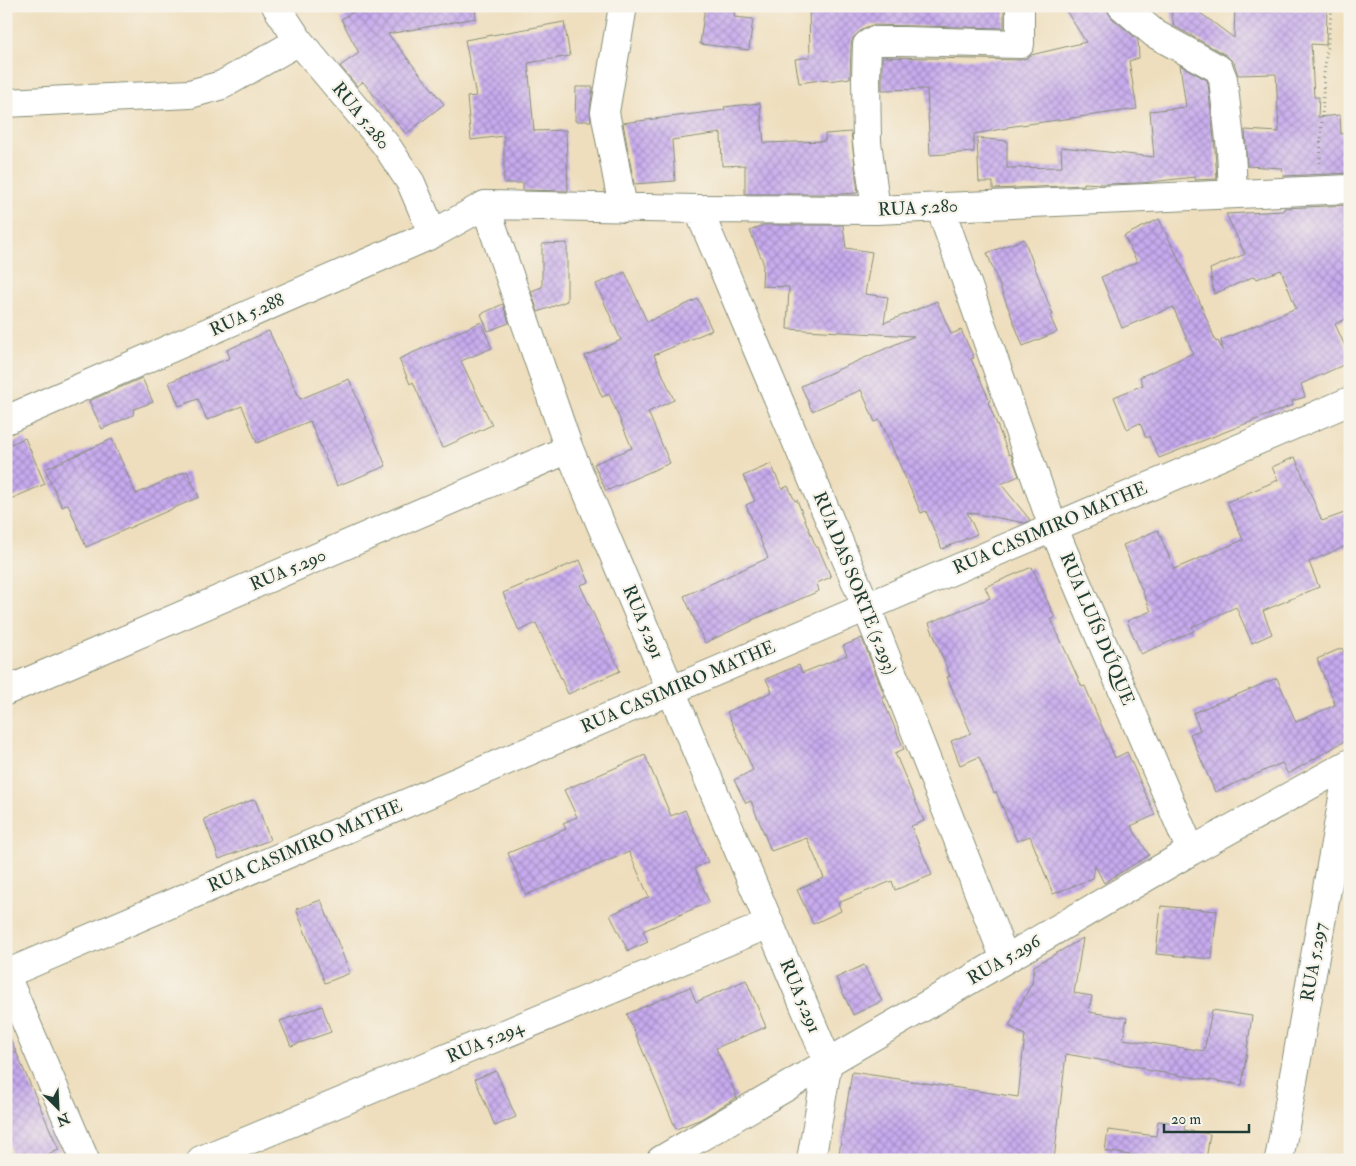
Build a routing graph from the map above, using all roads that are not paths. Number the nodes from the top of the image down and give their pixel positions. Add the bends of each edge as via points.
1 (276, 6) edge
2 (623, 6) edge
3 (1020, 6) edge
4 (1122, 6) edge
5 (299, 40) junction
6 (6, 103) edge
7 (1350, 189) edge
8 (1232, 193) junction
9 (485, 205) junction
10 (940, 206) junction
11 (623, 208) junction
12 (698, 209) junction
13 (876, 210) junction
14 (433, 234) junction
15 (1350, 401) edge
16 (8, 416) edge
17 (569, 449) junction
18 (1053, 527) junction
19 (866, 606) junction
20 (671, 689) junction
21 (6, 691) edge
22 (1349, 763) edge
23 (1191, 851) junction
24 (769, 924) junction
25 (1005, 959) junction
26 (6, 975) edge
27 (828, 1062) junction
28 (85, 1160) edge
29 (201, 1160) edge
30 (661, 1160) edge
31 (811, 1160) edge
32 (1279, 1160) edge

1 - 5 street, RUA 5.280
2 - 11 street via 605,112
3 - 13 street via 1020,44 903,40 873,41 868,45 868,142
4 - 8 street via 1155,34 1219,69 1231,149
5 - 6 street via 222,85 190,94
5 - 14 street, RUA 5.280 via 386,145 411,184
7 - 8 street, RUA 5.280
8 - 10 street, RUA 5.280
9 - 11 street, RUA 5.280
9 - 14 street, RUA 5.288
9 - 17 street, RUA 5.291
10 - 13 street, RUA 5.280
10 - 18 street, RUA LUÍS DÚQUE
11 - 12 street, RUA 5.280
12 - 13 street, RUA 5.280
12 - 19 street, RUA DAS SORTE (5.293)
14 - 16 street, RUA 5.288
15 - 18 street, RUA CASIMIRO MATHE
17 - 20 street, RUA 5.291
17 - 21 street, RUA 5.290
18 - 19 street, RUA CASIMIRO MATHE
18 - 23 street, RUA LUÍS DÚQUE
19 - 20 street, RUA CASIMIRO MATHE
19 - 25 street, RUA DAS SORTE (5.293)
20 - 24 street, RUA 5.291
20 - 26 street, RUA CASIMIRO MATHE
22 - 23 street, RUA 5.296
22 - 32 street, RUA 5.297
23 - 25 street, RUA 5.296
24 - 27 street, RUA 5.291
24 - 29 street, RUA 5.294
25 - 27 street, RUA 5.296
26 - 28 street
27 - 30 street, RUA 5.296
27 - 31 street

